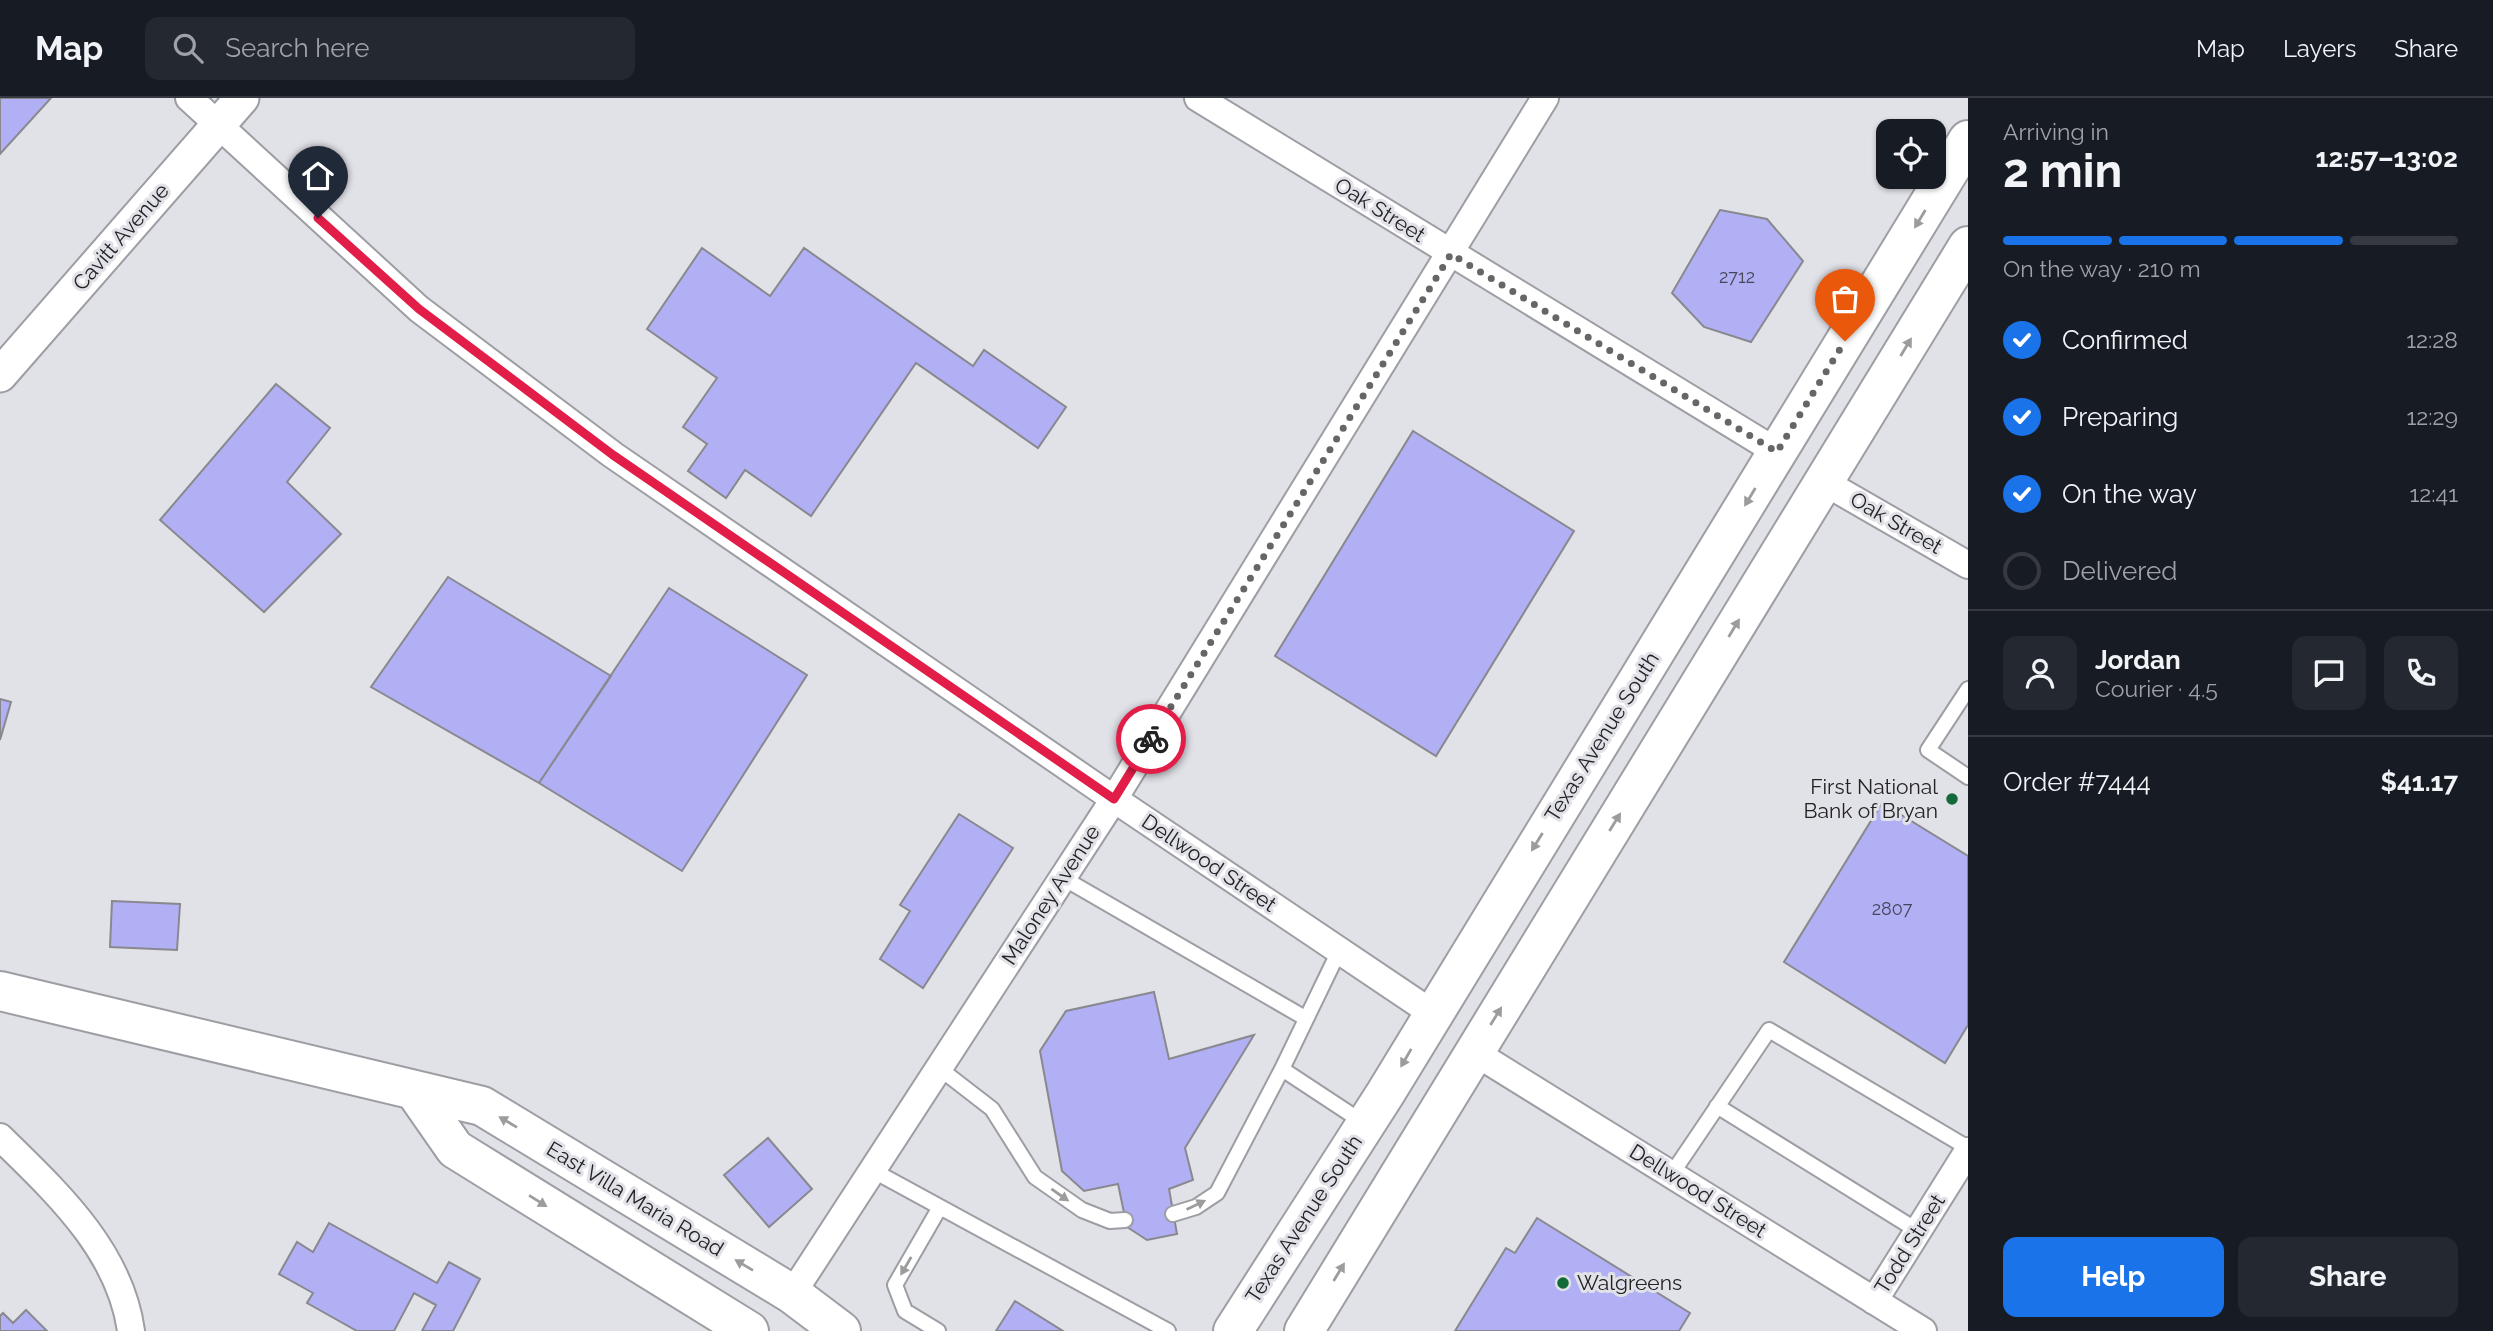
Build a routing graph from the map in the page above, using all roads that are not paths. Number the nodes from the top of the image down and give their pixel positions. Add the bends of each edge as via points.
1 (189, 98) edge
2 (242, 98) edge
3 (1198, 98) edge
4 (1545, 98) edge
5 (218, 126) junction
6 (1968, 140) edge
7 (1968, 246) edge
8 (1451, 254) junction
9 (0, 375) edge
10 (1777, 452) junction
11 (1824, 482) junction
12 (1968, 565) edge
13 (1968, 689) edge
14 (1968, 777) edge
15 (1114, 799) junction
16 (1063, 878) junction
17 (1339, 951) junction
18 (0, 991) edge
19 (1432, 1013) junction
20 (1305, 1018) junction
21 (1474, 1052) junction
22 (939, 1068) junction
23 (1282, 1069) junction
24 (416, 1093) junction
25 (1717, 1106) junction
26 (1366, 1124) junction
27 (0, 1137) edge
28 (1968, 1150) edge
29 (872, 1170) junction
30 (1671, 1175) junction
31 (940, 1207) junction
32 (1174, 1214) dead end
33 (1125, 1220) dead end
34 (1918, 1231) junction
35 (792, 1294) junction
36 (1874, 1301) junction
37 (1149, 1326) edge
38 (131, 1331) edge
39 (749, 1331) edge
40 (841, 1331) edge
41 (938, 1331) edge
42 (1168, 1331) edge
43 (1233, 1331) edge
44 (1304, 1331) edge
45 (1923, 1331) edge

1 - 5 street, Dellwood Street
2 - 5 street, Cavitt Avenue
3 - 8 street, Oak Street
4 - 8 street, Maloney Avenue
5 - 9 street, Cavitt Avenue
5 - 15 street, Dellwood Street via 419,309 613,455
6 -> 10 main road, Texas Avenue South
11 -> 7 main road
8 - 10 street, Oak Street
8 - 15 street, Maloney Avenue
10 -> 19 main road, Texas Avenue South
11 - 12 street, Oak Street
21 -> 11 main road
13 - 14 lane via 1928,750
15 - 16 street, Maloney Avenue
15 - 17 street, Dellwood Street
16 - 20 lane
16 - 22 street, Maloney Avenue
17 - 19 street, Dellwood Street
17 - 20 lane
18 - 24 main road, East Villa Maria Road
19 -> 26 main road, Texas Avenue South
20 - 23 lane
21 - 30 street, Dellwood Street
44 -> 21 main road
22 - 29 street, Maloney Avenue
22 -> 33 lane via 992,1109 1035,1177 1082,1210 1110,1221
23 - 26 lane
32 -> 23 lane via 1217,1193
35 -> 24 main road, East Villa Maria Road via 482,1107
24 -> 39 main road via 456,1149
25 - 28 lane via 1769,1030
25 - 30 lane
25 - 34 lane
26 - 43 main road, Texas Avenue South
27 - 38 street via 78,1218 108,1261 128,1307
28 - 34 street, Todd Street
29 - 31 lane
29 - 35 street, Maloney Avenue
30 - 36 street, Dellwood Street
31 - 37 lane
31 -> 41 lane via 895,1284 905,1311
34 - 36 street, Todd Street
35 - 40 main road, East Villa Maria Road
36 - 45 street, Dellwood Street
37 - 42 lane

